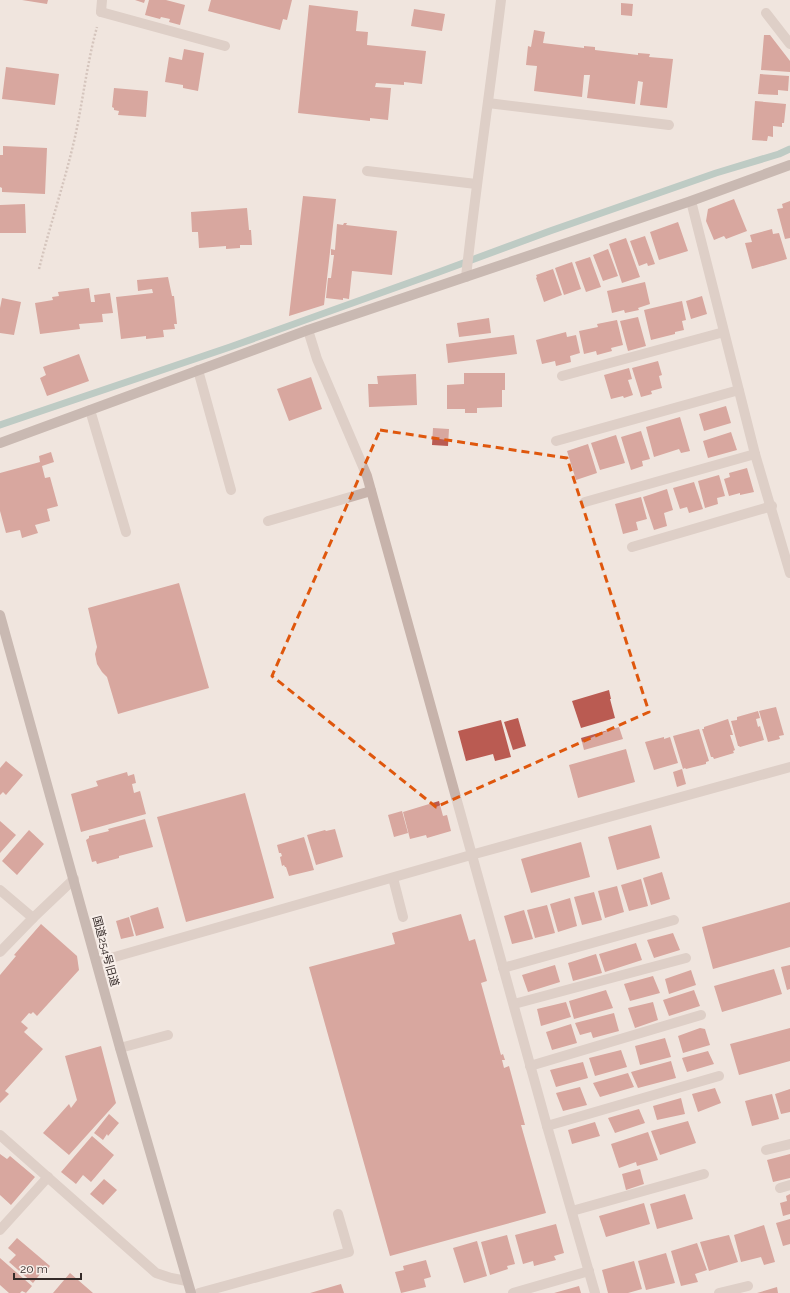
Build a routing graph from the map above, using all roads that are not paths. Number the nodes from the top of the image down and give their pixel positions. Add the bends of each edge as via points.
1 (102, 0) edge
2 (501, 0) edge
3 (766, 13) dead end
4 (790, 44) edge
5 (225, 46) dead end
6 (488, 103) junction
7 (669, 125) dead end
8 (790, 165) edge
9 (367, 171) dead end
10 (476, 184) junction
11 (691, 201) junction
12 (466, 277) junction
13 (308, 330) junction
14 (724, 332) junction
15 (198, 370) junction
16 (562, 376) dead end
17 (739, 390) junction
18 (90, 410) junction
19 (556, 441) dead end
20 (0, 443) edge
21 (756, 454) junction
22 (231, 490) dead end
23 (371, 491) junction
24 (585, 502) dead end
25 (772, 506) junction
26 (268, 521) dead end
27 (126, 532) dead end
28 (632, 547) dead end
29 (790, 572) edge
30 (0, 615) edge
31 (790, 767) edge
32 (471, 855) junction
33 (393, 878) junction
34 (74, 879) junction
35 (0, 890) edge
36 (403, 917) dead end
37 (33, 918) junction
38 (674, 920) dead end
39 (0, 952) edge
40 (686, 958) dead end
41 (97, 962) junction
42 (503, 968) junction
43 (514, 1004) junction
44 (701, 1015) dead end
45 (168, 1035) dead end
46 (120, 1048) junction
47 (530, 1066) junction
48 (719, 1076) dead end
49 (547, 1126) junction
50 (0, 1136) edge
51 (790, 1144) edge
52 (766, 1150) dead end
53 (704, 1174) dead end
54 (48, 1177) junction
55 (572, 1211) junction
56 (338, 1214) dead end
57 (0, 1230) edge
58 (589, 1271) junction
59 (187, 1281) junction
60 (748, 1286) dead end
61 (191, 1293) edge
62 (199, 1293) edge
63 (513, 1293) edge
64 (595, 1293) edge
65 (719, 1293) edge

1 - 5 street via 101,12
2 - 6 street
3 - 4 street
6 - 7 street
6 - 10 street
8 - 11 street
9 - 10 street
10 - 12 street
11 - 12 street
11 - 14 street
12 - 13 street
13 - 15 street
13 - 23 street via 317,360 367,476
14 - 16 street
14 - 17 street
15 - 18 street
15 - 22 street
17 - 19 street
17 - 21 street
18 - 20 street
18 - 27 street
21 - 24 street
21 - 25 street
23 - 26 street
23 - 32 street
25 - 28 street
25 - 29 street
30 - 34 street, 国道254号旧道
31 - 32 street
32 - 33 street
32 - 42 street
33 - 36 street
33 - 41 street
34 - 37 street
34 - 41 street, 国道254号旧道
35 - 37 street
37 - 39 street
38 - 42 street
40 - 43 street
41 - 46 street, 国道254号旧道
42 - 43 street
43 - 47 street
44 - 47 street
45 - 46 street
46 - 59 street, 国道254号旧道
47 - 49 street
48 - 49 street
49 - 55 street
50 - 54 street
51 - 52 street
53 - 55 street
54 - 57 street
54 - 59 street via 156,1273
55 - 58 street
56 - 62 street via 349,1252
58 - 63 street
58 - 64 street
59 - 61 street, 国道254号旧道
60 - 65 street

